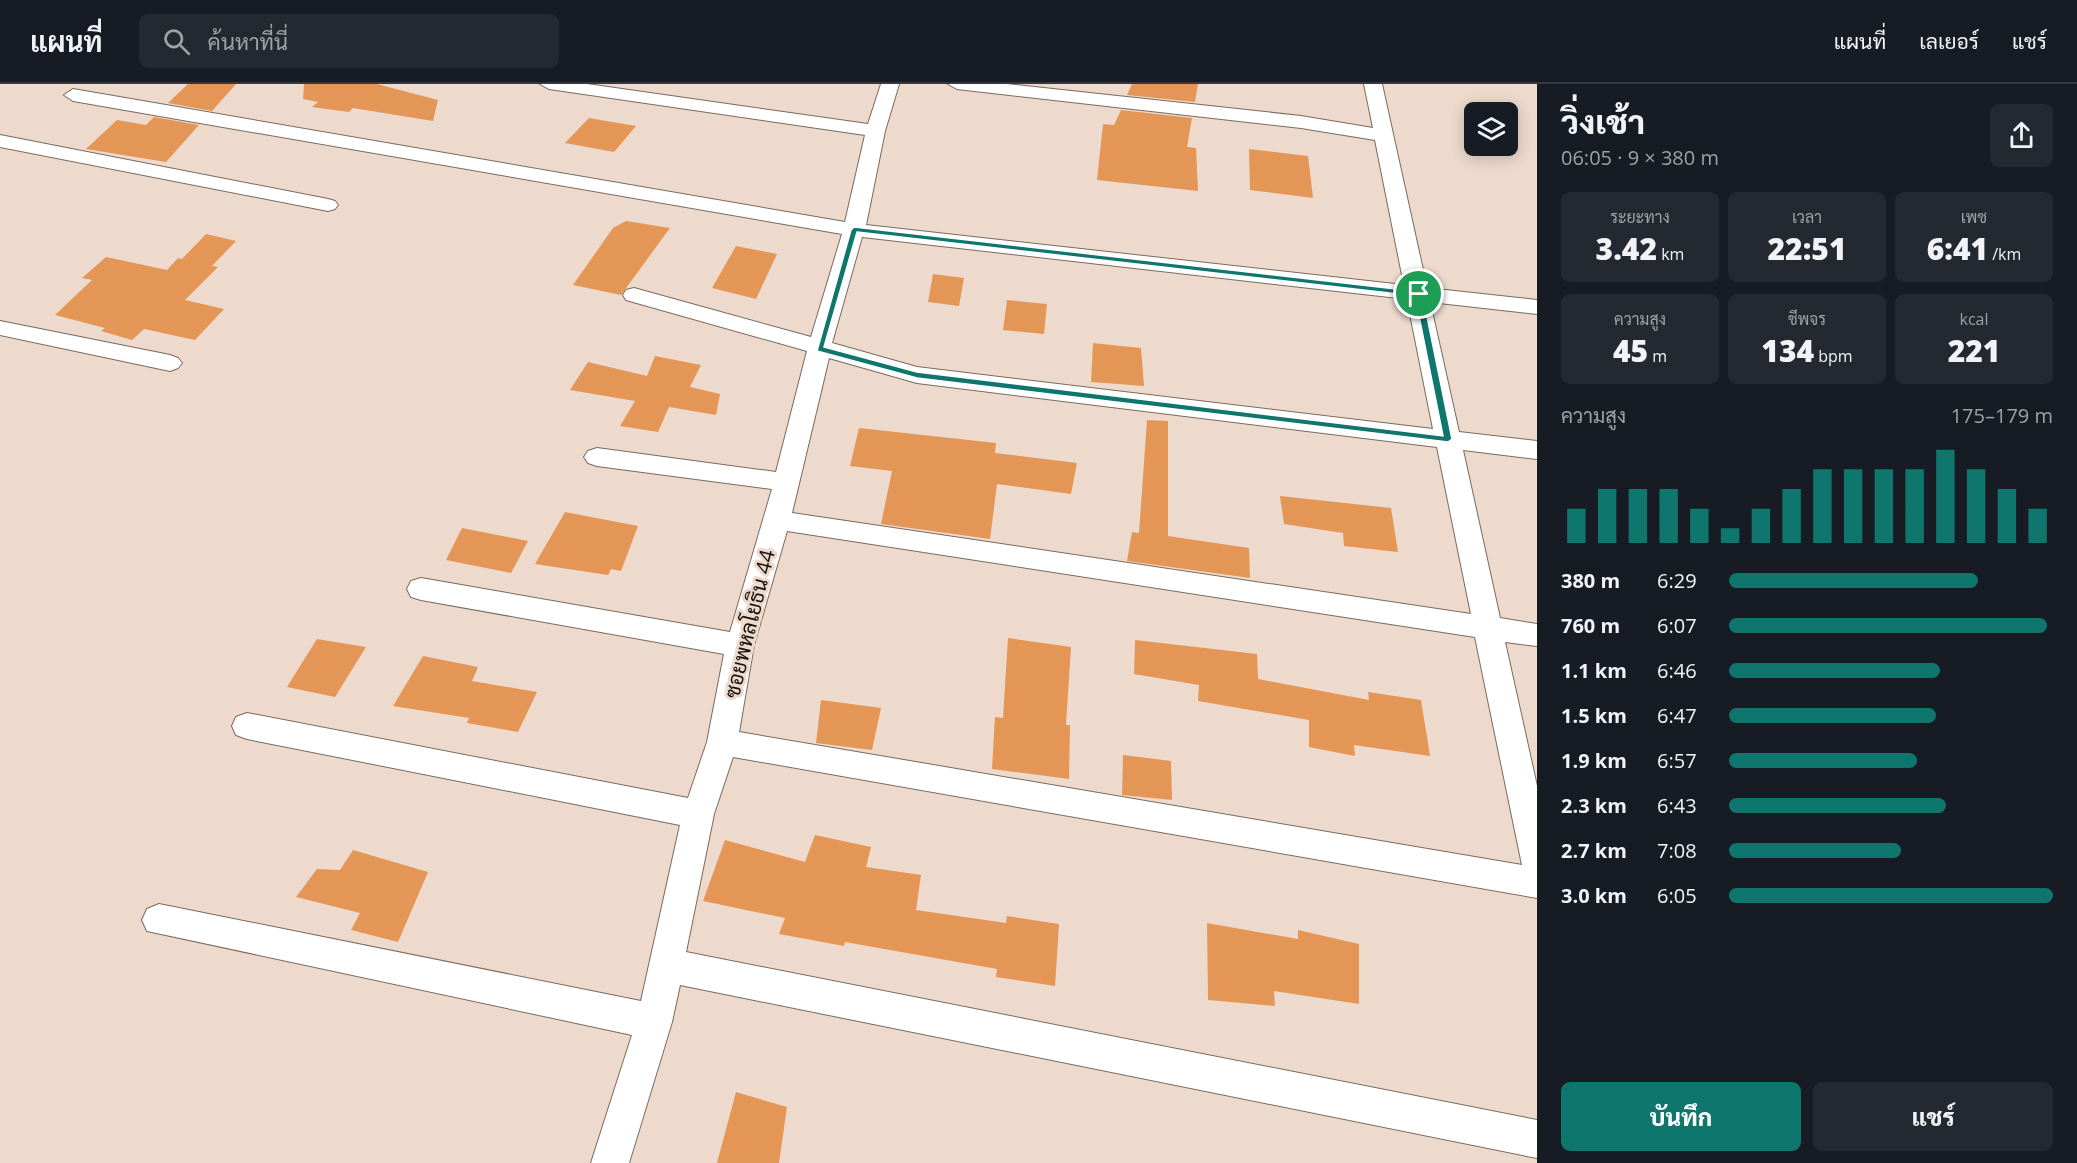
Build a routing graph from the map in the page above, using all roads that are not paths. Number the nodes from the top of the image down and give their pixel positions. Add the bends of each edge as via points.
1 (549, 84) edge
2 (890, 84) edge
3 (957, 84) edge
4 (1372, 84) edge
5 (73, 95) dead end
6 (875, 131) junction
7 (1382, 135) junction
8 (0, 141) edge
9 (328, 205) dead end
10 (854, 230) junction
11 (1419, 294) junction
12 (634, 295) dead end
13 (1537, 307) edge
14 (0, 328) edge
15 (819, 349) junction
16 (170, 363) dead end
17 (1448, 439) junction
18 (1537, 450) edge
19 (597, 457) dead end
20 (785, 482) junction
21 (777, 520) junction
22 (421, 589) dead end
23 (1485, 626) junction
24 (1537, 635) edge
25 (740, 645) junction
26 (247, 726) dead end
27 (722, 742) junction
28 (698, 814) junction
29 (1537, 861) edge
30 (1537, 883) edge
31 (159, 920) dead end
32 (665, 965) junction
33 (654, 1022) junction
34 (1537, 1139) edge
35 (610, 1163) edge

1 - 6 street
2 - 6 street, ซอยพหลโยธิน 44
3 - 7 street via 1301,122
4 - 7 street
5 - 10 street
6 - 10 street, ซอยพหลโยธิน 44
7 - 11 street
8 - 9 street
10 - 11 street
10 - 15 street, ซอยพหลโยธิน 44
11 - 13 street
11 - 17 street
12 - 15 street
14 - 16 street
15 - 17 street via 917,375
15 - 20 street, ซอยพหลโยธิน 44
17 - 18 street
17 - 23 street
19 - 20 street
20 - 21 street, ซอยพหลโยธิน 44
21 - 23 street
21 - 25 street, ซอยพหลโยธิน 44
22 - 25 street
23 - 24 street
23 - 29 street
25 - 27 street, ซอยพหลโยธิน 44
26 - 28 street
27 - 28 street, ซอยพหลโยธิน 44
27 - 30 street
28 - 32 street, ซอยพหลโยธิน 44
31 - 33 street
32 - 33 street, ซอยพหลโยธิน 44
32 - 34 street
33 - 35 street, ซอยพหลโยธิน 44

